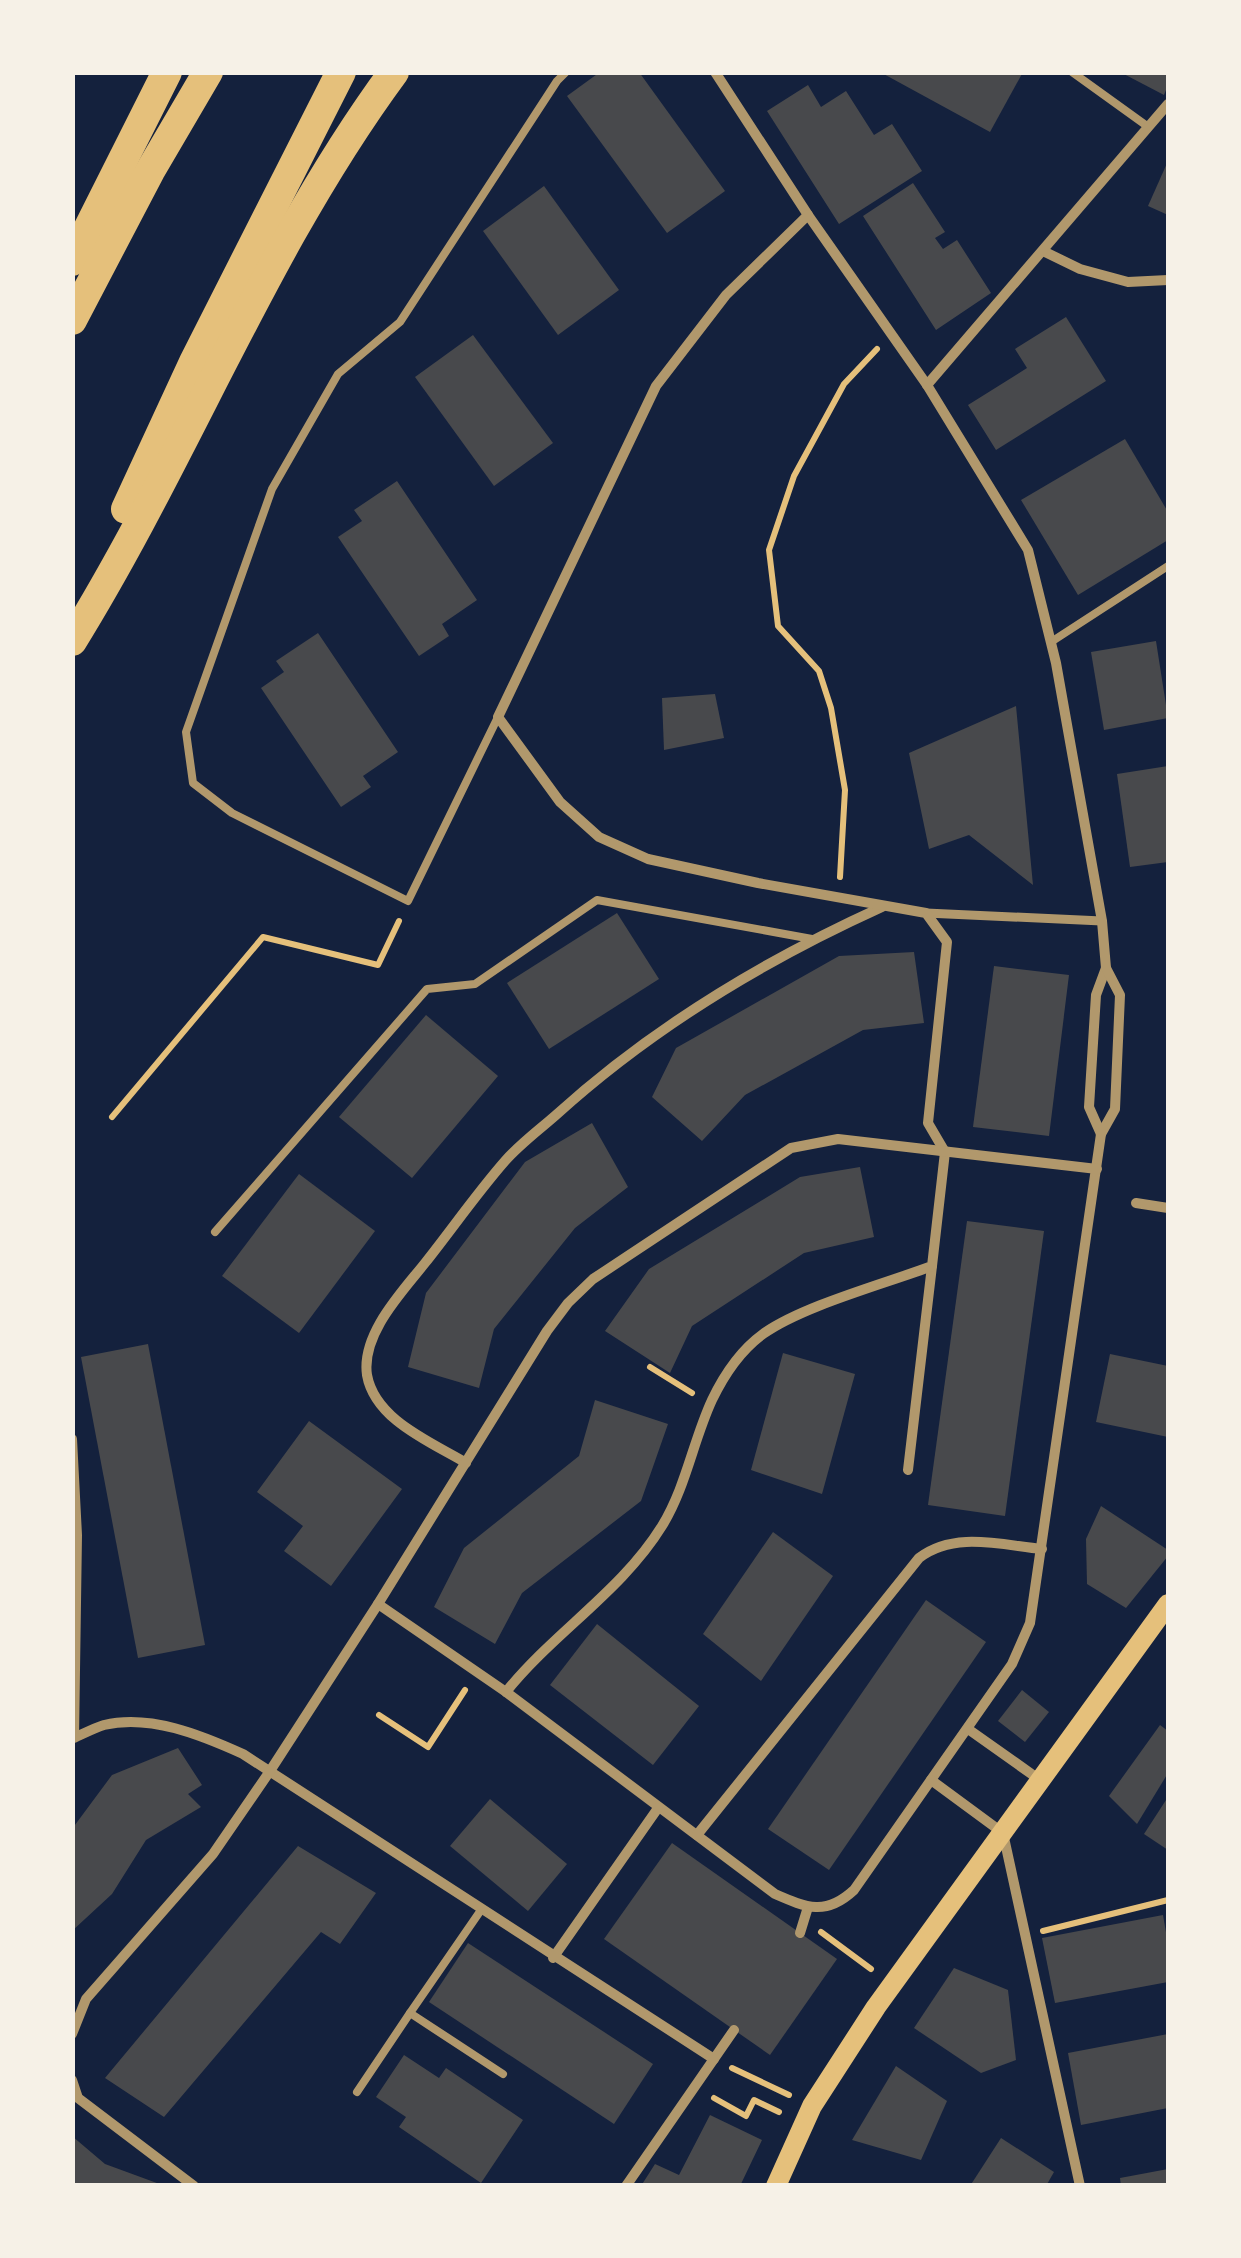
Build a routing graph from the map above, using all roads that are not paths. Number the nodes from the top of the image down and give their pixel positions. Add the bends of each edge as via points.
1 (167, 72) edge
2 (208, 72) edge
3 (342, 72) edge
4 (394, 72) edge
5 (566, 72) edge
6 (714, 72) edge
7 (1072, 72) edge
8 (1168, 104) edge
9 (1147, 126) junction
10 (808, 215) junction
11 (1043, 251) junction
12 (72, 261) edge
13 (1168, 280) edge
14 (72, 320) edge
15 (927, 385) junction
16 (1168, 566) edge
17 (72, 625) edge
18 (72, 640) edge
19 (1051, 642) junction
20 (498, 717) junction
21 (883, 906) junction
22 (926, 913) junction
23 (1102, 921) junction
24 (812, 939) junction
25 (1106, 968) junction
26 (1101, 1134) junction
27 (944, 1152) junction
28 (1098, 1169) junction
29 (1136, 1203) dead end
30 (1168, 1208) edge
31 (215, 1232) dead end
32 (932, 1266) junction
33 (72, 1439) edge
34 (466, 1463) junction
35 (908, 1470) dead end
36 (75, 1535) edge
37 (1042, 1549) junction
38 (378, 1604) junction
39 (1168, 1604) edge
40 (506, 1692) junction
41 (968, 1729) junction
42 (73, 1739) edge
43 (270, 1770) junction
44 (930, 1780) junction
45 (1040, 1780) junction
46 (658, 1808) junction
47 (1002, 1833) junction
48 (698, 1835) junction
49 (808, 1907) junction
50 (481, 1910) junction
51 (800, 1933) dead end
52 (553, 1958) junction
53 (410, 2013) junction
54 (734, 2030) dead end
55 (72, 2034) edge
56 (714, 2060) junction
57 (503, 2074) dead end
58 (72, 2080) edge
59 (357, 2092) dead end
60 (194, 2186) edge
61 (626, 2186) edge
62 (776, 2186) edge
63 (1080, 2186) edge

1 - 12 highway
2 - 14 highway
3 - 17 highway via 194,362
4 - 18 highway via 290,234 117,568
5 - 20 lane via 400,322 338,374 272,490 186,732 192,783 232,814 408,902
6 - 10 street
7 - 9 lane
8 - 9 street
9 - 11 street
10 - 15 street
10 - 20 street via 726,294 656,386
11 - 13 street via 1128,282
11 - 15 street
15 - 19 street via 1028,550
16 - 19 lane
19 - 23 street
20 - 21 street via 560,802 599,838 648,858
21 - 22 street
21 - 24 street
22 - 23 street
22 - 27 street via 947,942 928,1123
23 - 25 street
24 - 31 lane via 597,900 475,984 427,989
24 - 34 street via 600,1075 507,1159 396,1300 369,1348 371,1390 400,1422
25 - 26 street via 1096,995 1089,1107
25 - 26 street via 1120,994 1114,1109
26 - 28 street
27 - 28 street
27 - 32 street
27 - 34 street via 838,1139 791,1148 593,1279 568,1303
28 - 37 street
29 - 30 street
32 - 35 street
32 - 40 street via 763,1334 710,1404 662,1526 624,1574
33 - 36 street
34 - 38 street
36 - 42 street
37 - 41 street via 1022,1643
37 - 48 street via 950,1542 919,1558
38 - 40 street
38 - 43 street
39 - 45 main road
40 - 46 street
41 - 44 street
41 - 45 street
42 - 43 street via 105,1725 156,1724 205,1737
43 - 50 street
43 - 55 street via 213,1854 86,1999
44 - 47 street
44 - 49 street via 854,1890 842,1902
45 - 47 main road
46 - 48 street
46 - 52 street
47 - 62 main road via 812,2106
47 - 63 street
48 - 49 street via 775,1894
49 - 51 street
50 - 52 street
50 - 53 lane
52 - 56 street
53 - 57 lane
53 - 59 lane
54 - 56 street
56 - 61 street
58 - 60 street via 78,2098

